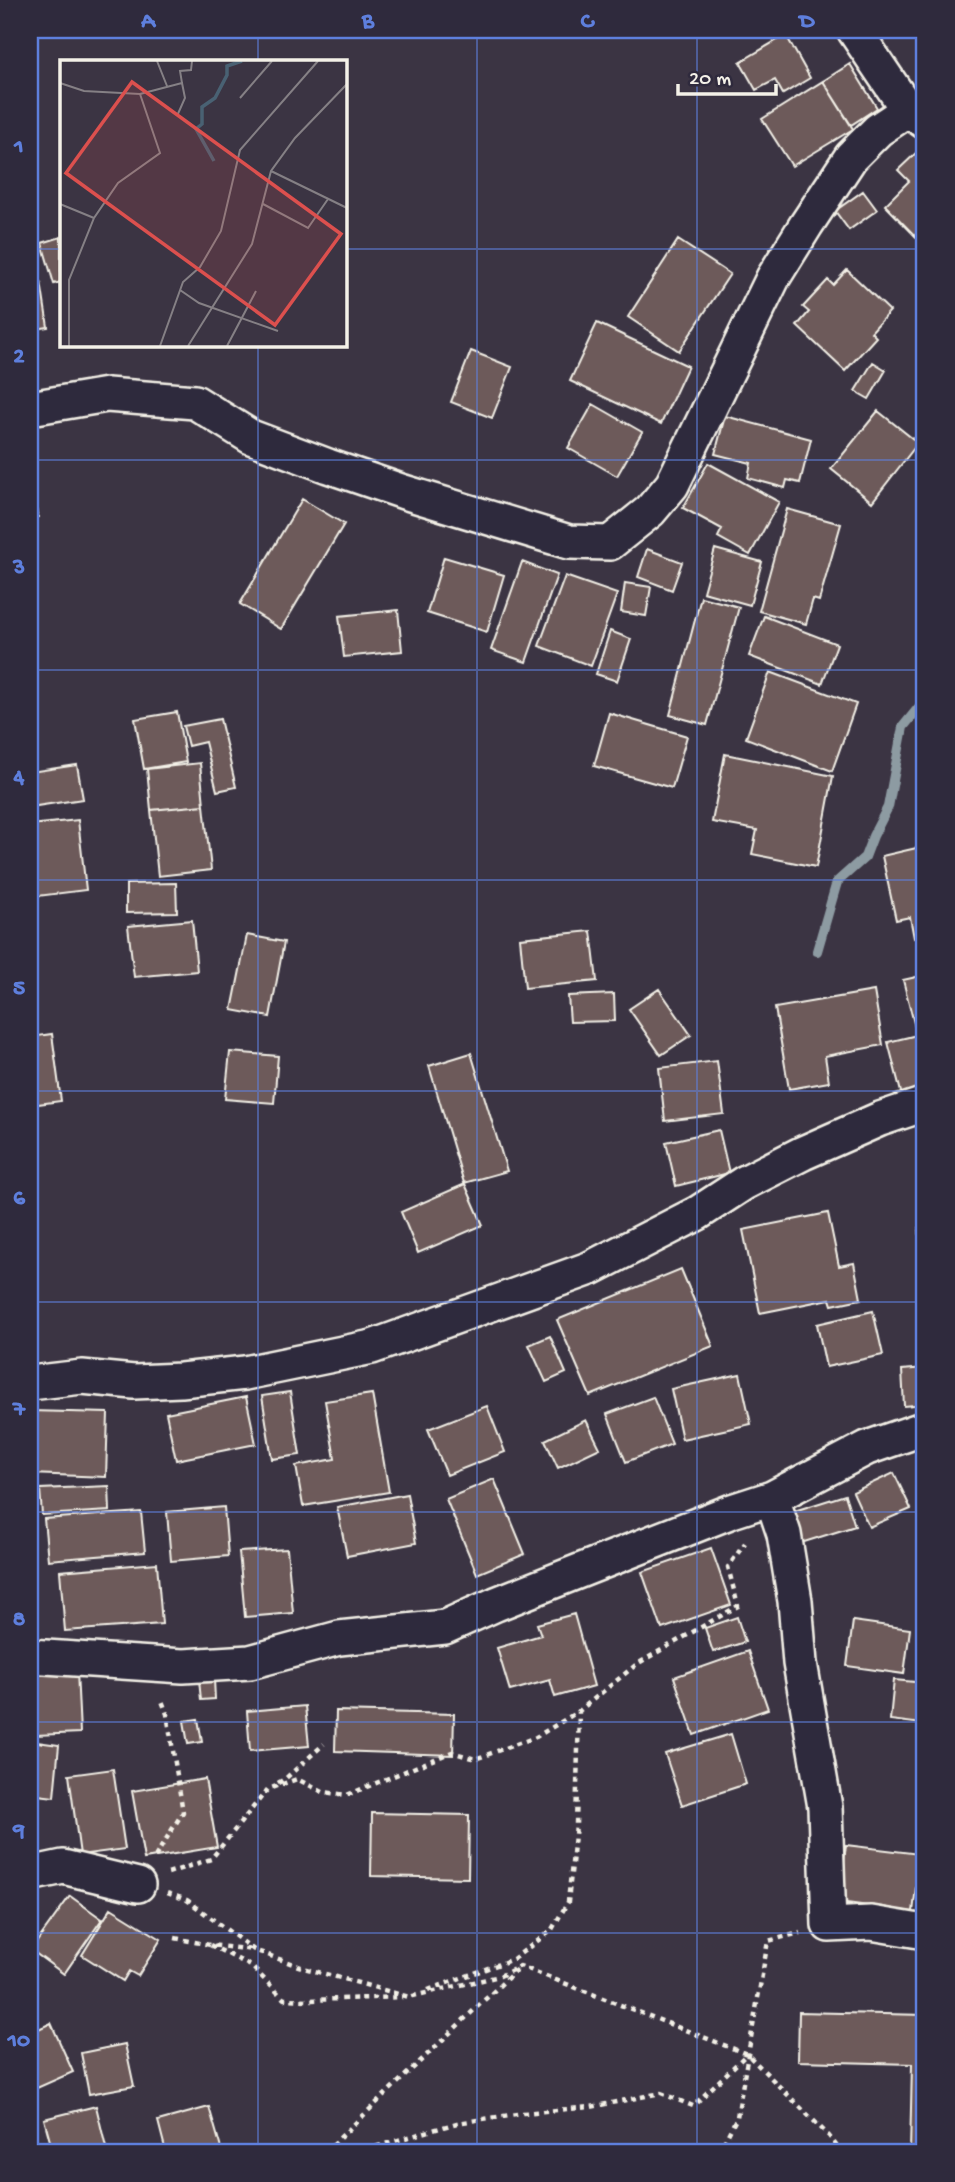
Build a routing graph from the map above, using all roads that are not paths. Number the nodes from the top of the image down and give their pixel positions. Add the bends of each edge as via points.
1 (854, 30) edge
2 (917, 116) edge
3 (30, 408) edge
4 (925, 1104) edge
5 (30, 1383) edge
6 (925, 1428) edge
7 (772, 1498) junction
8 (30, 1656) edge
9 (30, 1874) edge
10 (138, 1885) road end
11 (925, 1932) edge

1 - 2 street
2 - 3 street via 878,130 851,158 773,278 672,485 650,511 610,543 569,542 379,483 251,437 195,402 107,395
4 - 5 street via 803,1153 591,1268 372,1347 207,1378 134,1382 82,1377
6 - 7 street via 867,1448
7 - 8 street via 446,1627 340,1638 250,1662 183,1666
7 - 11 street via 784,1534 825,1807 829,1925 871,1923
9 - 10 street via 63,1867

